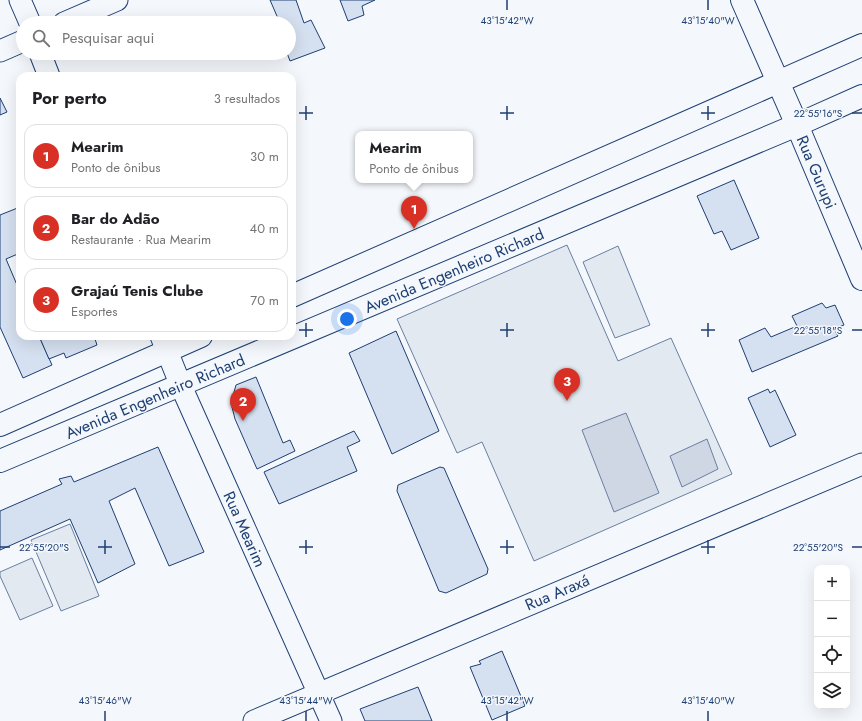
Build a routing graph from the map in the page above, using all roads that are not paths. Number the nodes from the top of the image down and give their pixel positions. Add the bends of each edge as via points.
1 (20, 0) edge
2 (117, 0) edge
3 (742, 0) edge
4 (27, 16) edge
5 (80, 16) edge
6 (16, 44) edge
7 (862, 45) edge
8 (0, 51) edge
9 (43, 60) edge
10 (47, 72) edge
11 (778, 81) junction
12 (862, 96) edge
13 (797, 125) junction
14 (862, 279) edge
15 (296, 294) edge
16 (296, 337) edge
17 (182, 340) edge
18 (290, 340) edge
19 (164, 344) edge
20 (181, 386) junction
21 (0, 424) edge
22 (0, 461) edge
23 (862, 464) edge
24 (319, 692) junction
25 (254, 721) edge
26 (331, 721) edge

1 - 4 street
2 - 5 street
3 - 11 street, Rua Gurupi
6 - 8 street
7 - 11 street
9 - 10 street
11 - 13 street, Rua Gurupi
11 - 15 street
12 - 13 street, Avenida Engenheiro Richard
13 - 14 street, Rua Gurupi
13 - 16 street, Avenida Engenheiro Richard
17 - 19 street
18 - 20 street, Avenida Engenheiro Richard
19 - 20 street, Rua Mearim
19 - 21 street
20 - 22 street, Avenida Engenheiro Richard
20 - 24 street, Rua Mearim
23 - 24 street, Rua Araxá
24 - 25 street, Rua Araxá
24 - 26 street, Rua Mearim

